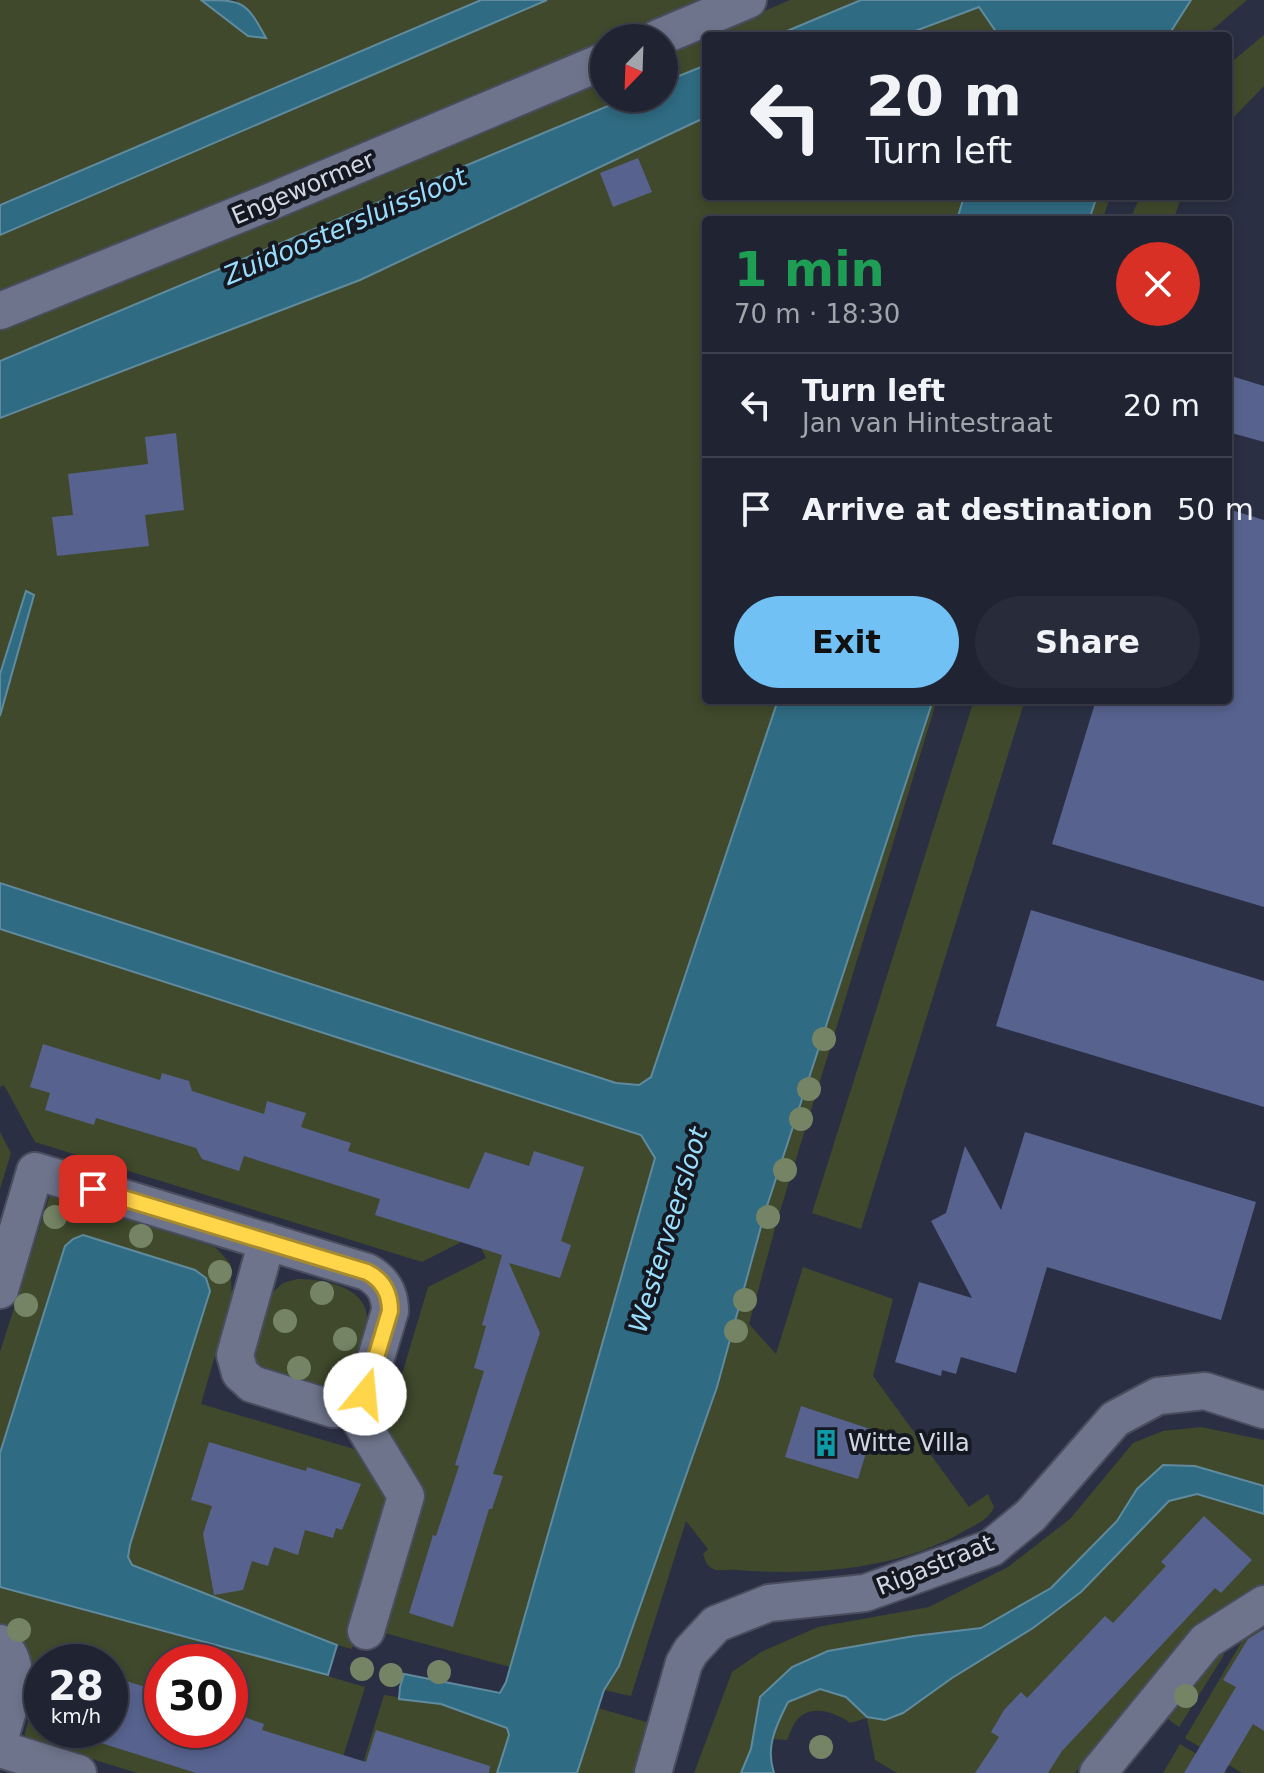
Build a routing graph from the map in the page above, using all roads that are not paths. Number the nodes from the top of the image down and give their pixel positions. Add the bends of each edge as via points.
1 (748, 0) edge
2 (678, 30) edge
3 (590, 67) edge
4 (0, 311) edge
5 (267, 1241) junction
6 (0, 1290) edge
7 (352, 1407) junction
8 (1264, 1410) edge
9 (1264, 1604) edge
10 (366, 1631) dead end
11 (0, 1643) edge
12 (0, 1738) edge
13 (0, 1749) edge
14 (78, 1773) edge
15 (653, 1773) edge
16 (1098, 1773) edge

1 - 2 street
3 - 4 street, Engewormer
5 - 6 street via 35,1171
5 - 7 street via 235,1355 240,1373 252,1384 333,1409
5 - 7 street via 367,1272 385,1288 390,1311 365,1394
7 - 10 street via 406,1496
8 - 15 street, Rigastraat via 1205,1391 1158,1396 1115,1419 1031,1515 991,1548 865,1593 769,1603 716,1624 684,1663
9 - 16 street via 1206,1641
11 - 12 street via 10,1653 15,1680
13 - 14 street

